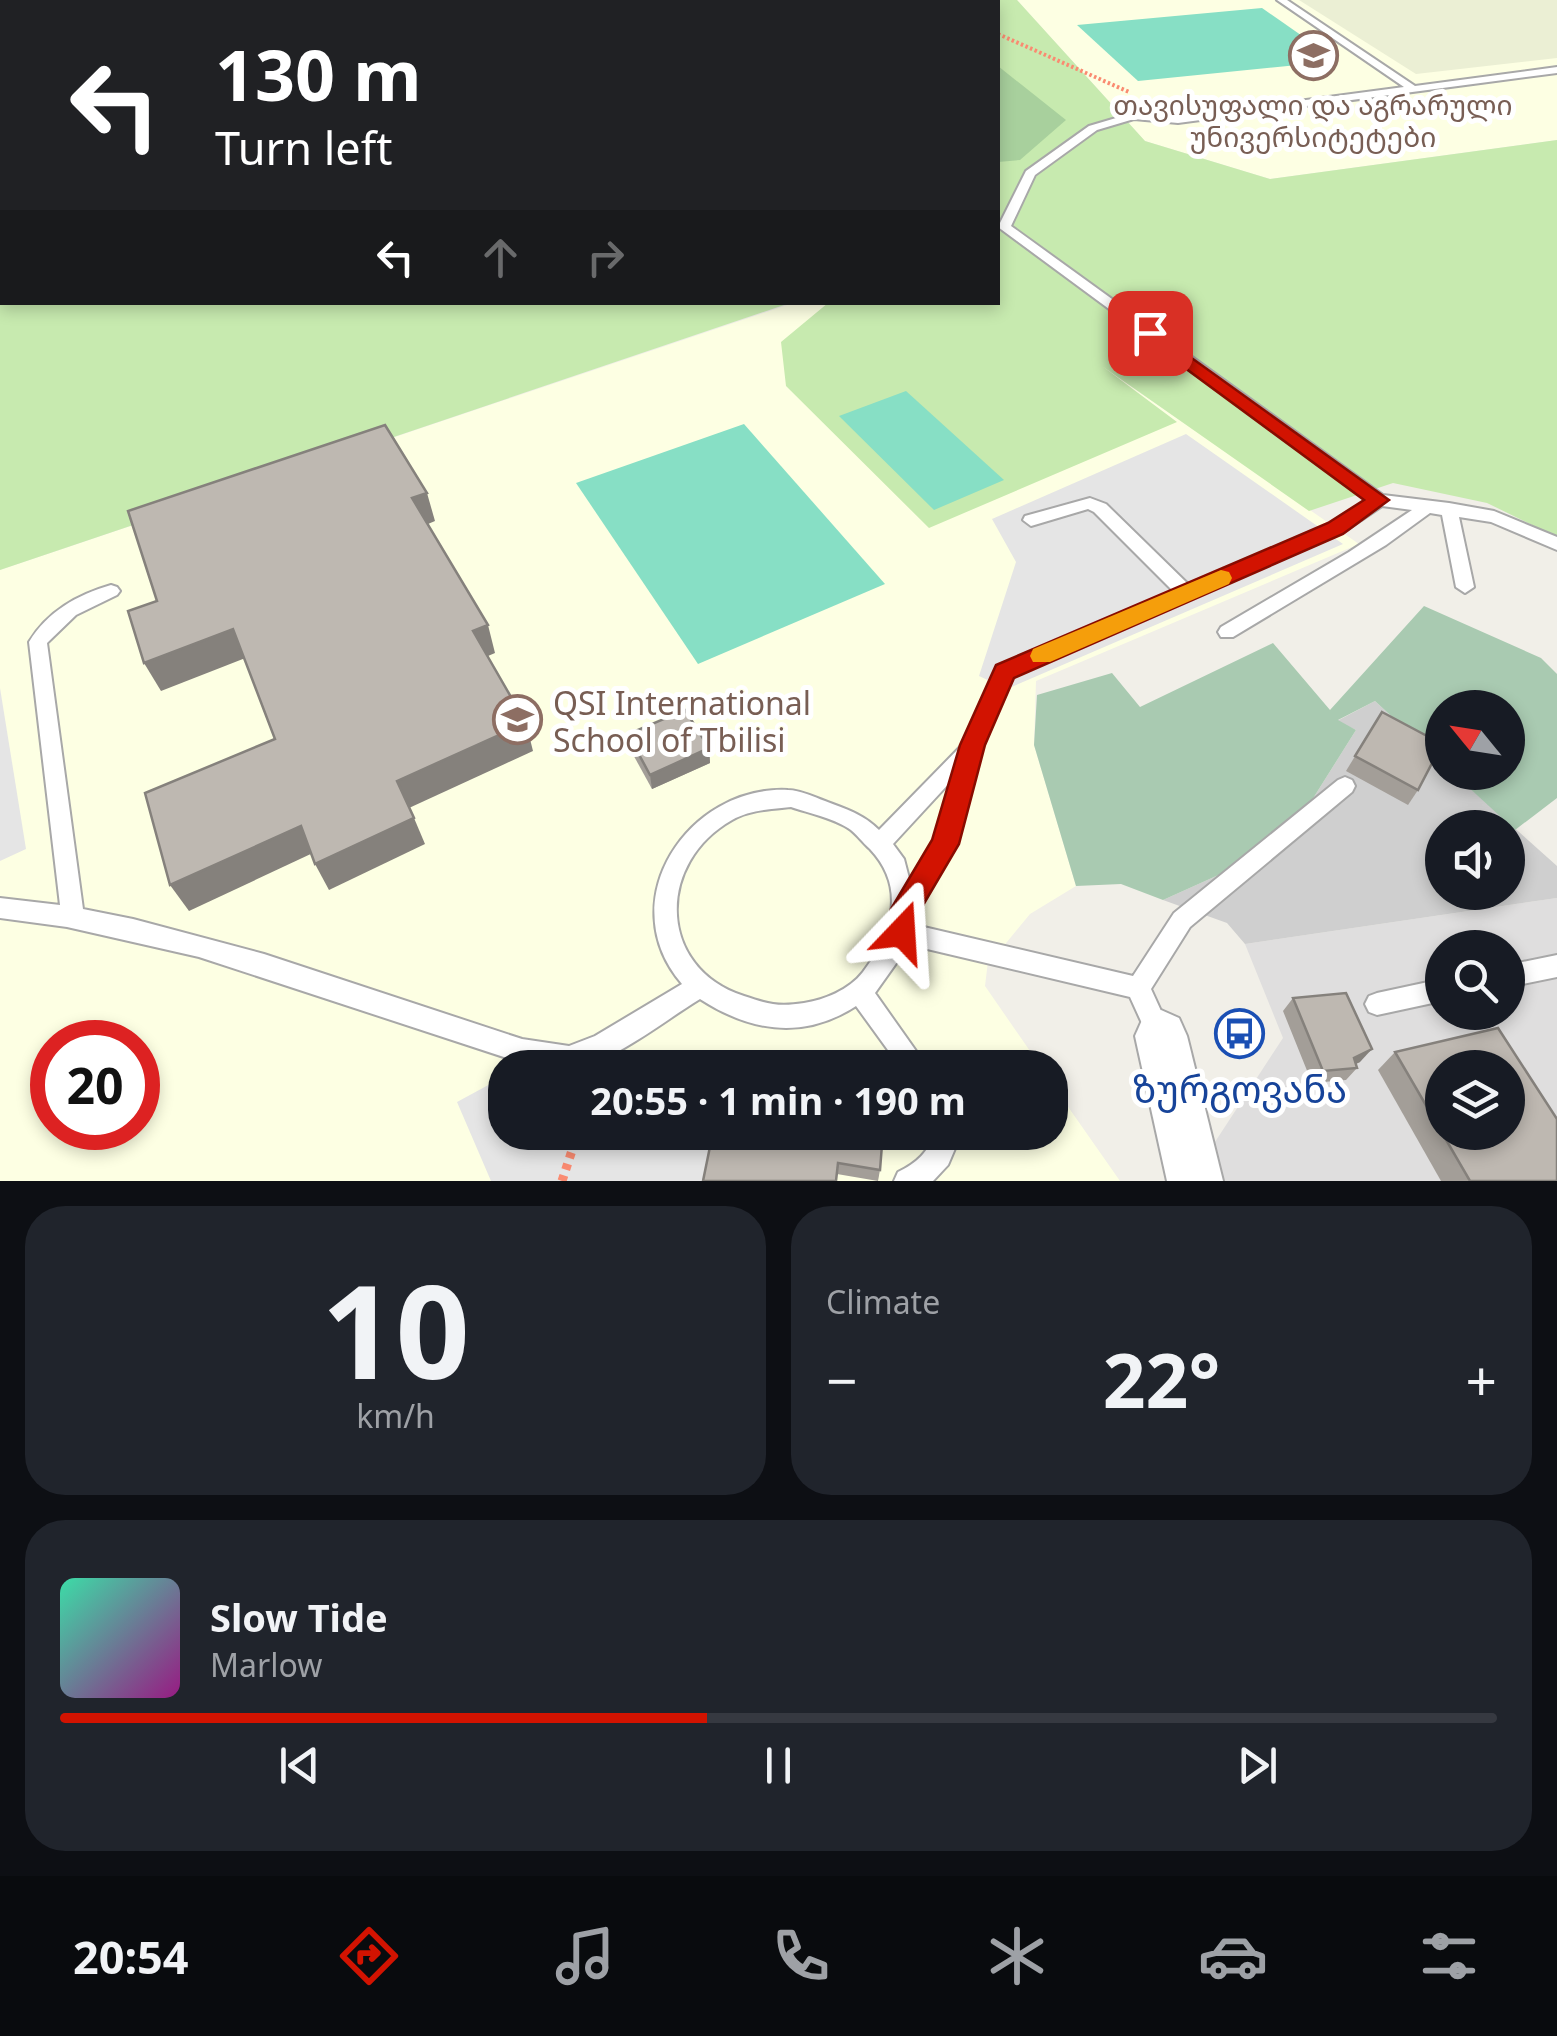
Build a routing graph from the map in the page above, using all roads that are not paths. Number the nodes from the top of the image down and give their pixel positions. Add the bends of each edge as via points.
1 (1281, 0) edge
2 (1557, 70) edge
3 (1413, 89) junction
4 (1379, 500) junction
5 (1429, 506) junction
6 (1449, 508) junction
7 (1031, 520) dead end
8 (1557, 544) edge
9 (1465, 587) dead end
10 (110, 590) dead end
11 (1186, 593) junction
12 (1227, 632) dead end
13 (972, 745) junction
14 (1345, 786) dead end
15 (881, 842) junction
16 (0, 908) edge
17 (72, 914) junction
18 (904, 921) junction
19 (1557, 966) edge
20 (1525, 973) edge
21 (699, 986) junction
22 (1138, 988) junction
23 (860, 991) junction
24 (1425, 994) edge
25 (1376, 1004) dead end
26 (1161, 1036) joint
27 (903, 1050) edge
28 (942, 1150) edge
29 (908, 1181) edge
30 (1195, 1181) edge

1 - 3 lane
2 - 3 lane
3 - 4 lane via 1178,120 1133,116 1094,128 1030,173 1004,227
4 - 5 lane
4 - 11 lane via 1336,528
5 - 6 lane
5 - 12 lane via 1383,542
6 - 8 lane via 1494,517
6 - 9 lane
7 - 11 lane via 1090,503
10 - 17 lane via 70,608 38,642
11 - 13 lane via 1005,672
13 - 15 lane
13 - 18 lane via 945,844
14 - 22 lane via 1182,920
15 - 18 lane via 894,862
15 - 21 lane via 856,819 791,798 756,801 697,833 671,875 666,924 676,958
16 - 17 lane
17 - 21 lane via 200,946 522,1051 569,1058 602,1046
18 - 22 lane
18 - 23 lane via 882,974
19 - 20 lane
21 - 23 lane via 742,1012 794,1018 843,1005
22 - 26 lane
23 - 27 lane
24 - 25 lane
26 - 30 street
28 - 29 lane via 922,1175

